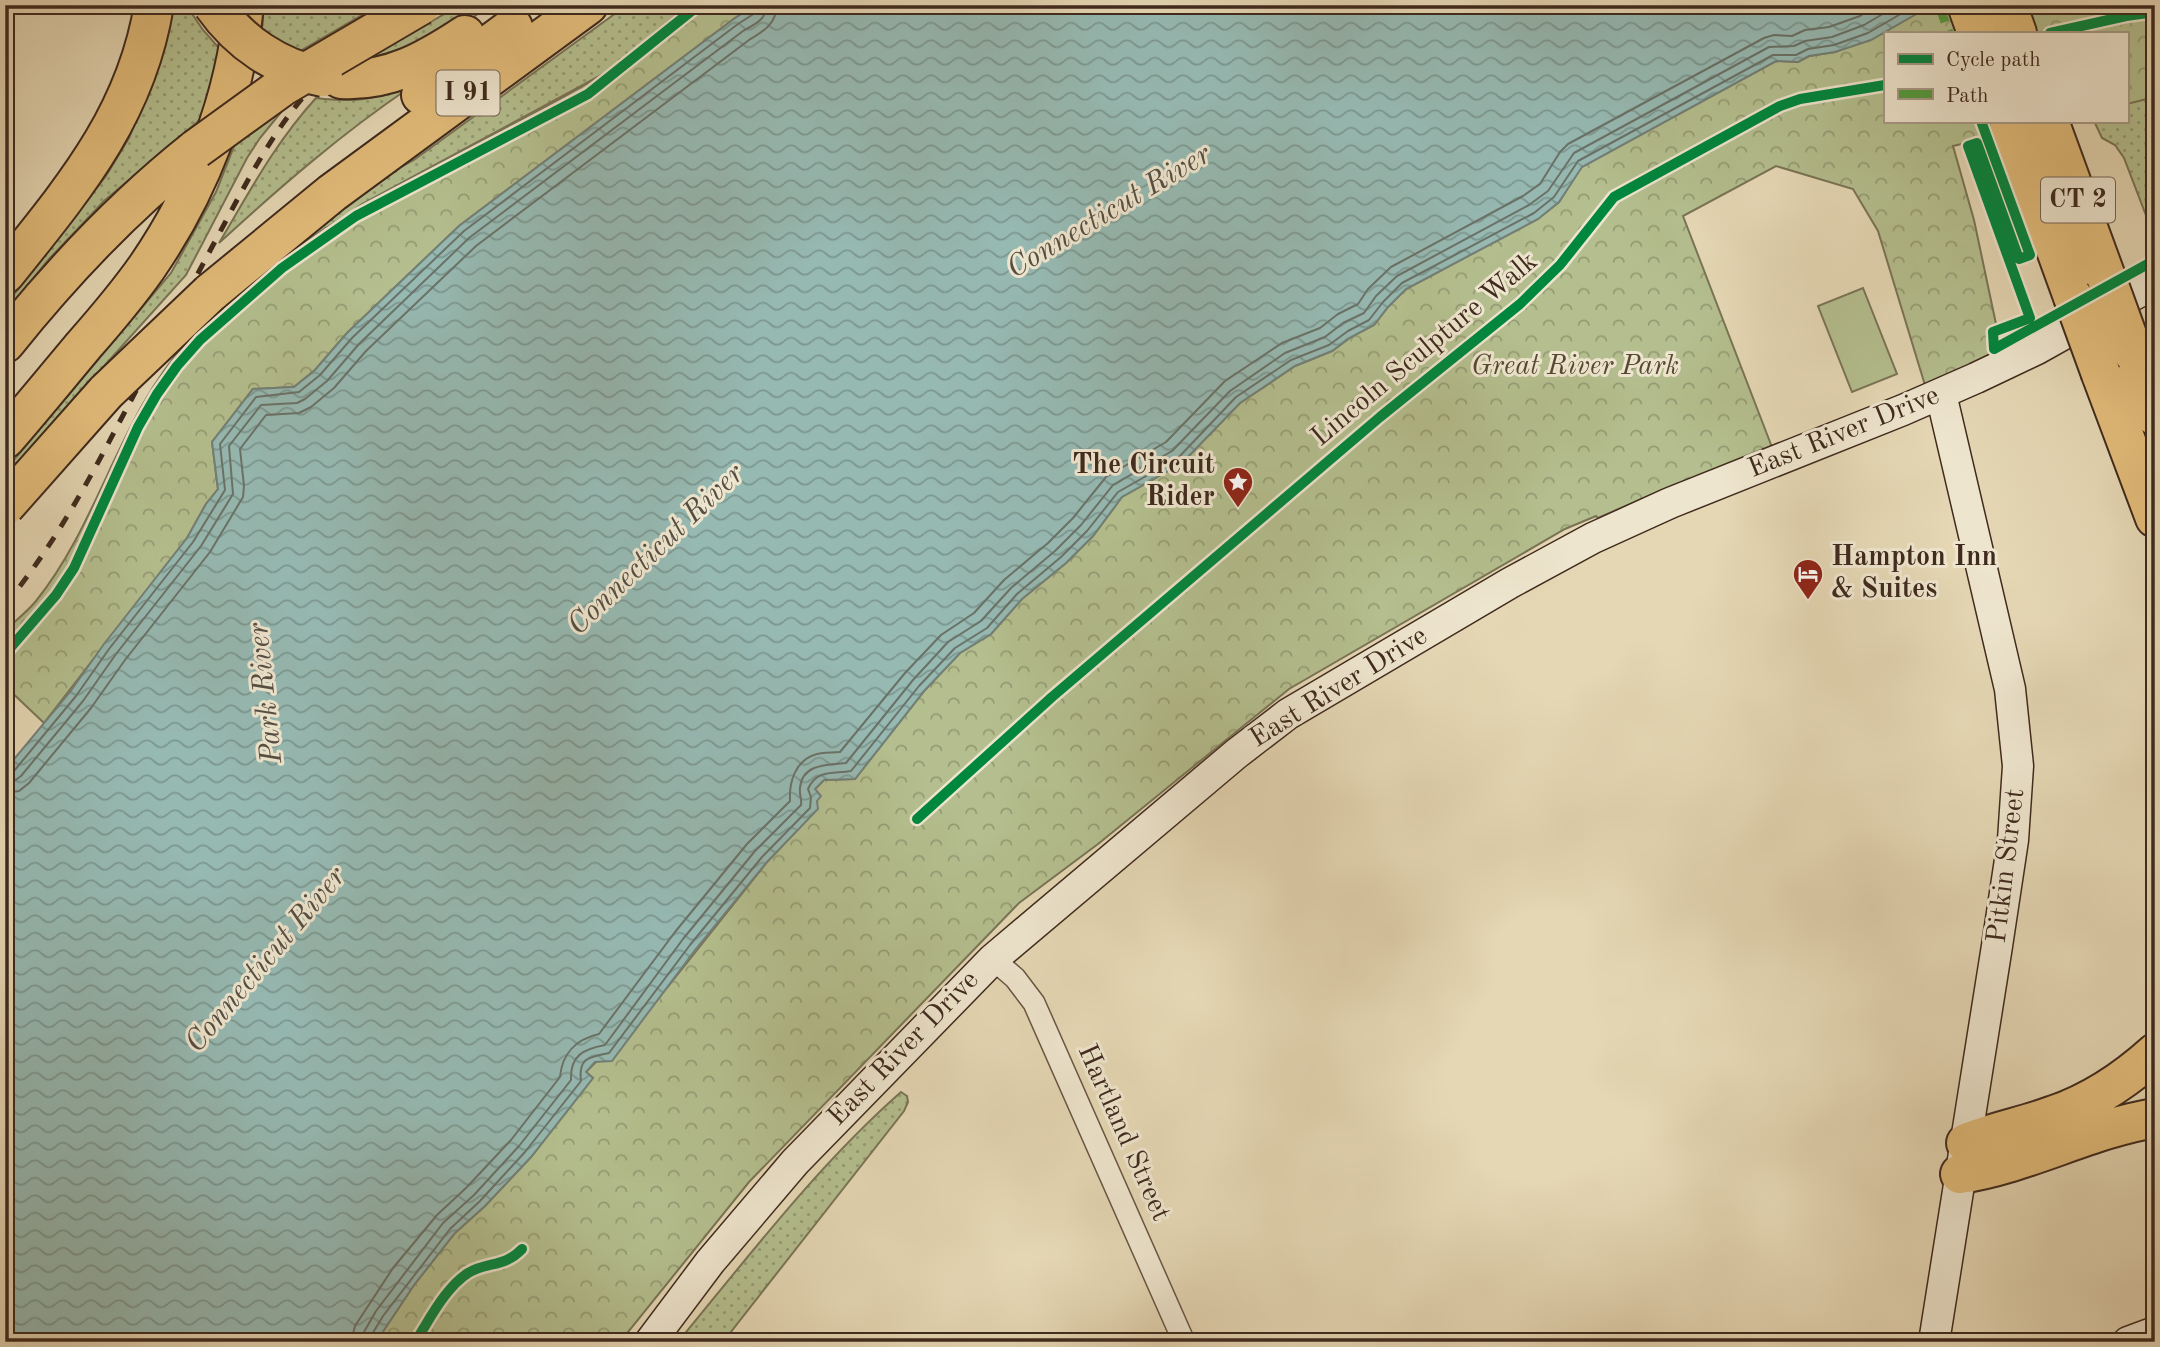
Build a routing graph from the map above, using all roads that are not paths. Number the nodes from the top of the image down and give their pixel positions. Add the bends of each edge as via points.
1 (137, 5) edge
2 (154, 5) edge
3 (213, 5) edge
4 (244, 5) edge
5 (421, 5) edge
6 (510, 5) edge
7 (544, 5) edge
8 (588, 5) edge
9 (1967, 5) edge
10 (2007, 5) edge
11 (1977, 32) edge
12 (2017, 32) edge
13 (2049, 122) edge
14 (2011, 126) edge
15 (98, 153) junction
16 (341, 173) junction
17 (5, 274) edge
18 (2155, 283) edge
19 (5, 343) edge
20 (2134, 354) junction
21 (1941, 394) junction
22 (2155, 401) edge
23 (2155, 416) edge
24 (5, 439) edge
25 (5, 506) edge
26 (2155, 519) edge
27 (993, 959) junction
28 (2155, 1052) edge
29 (2155, 1118) edge
30 (1963, 1158) junction
31 (2155, 1332) edge
32 (650, 1342) edge
33 (1184, 1342) edge
34 (1934, 1342) edge
35 (2128, 1342) edge

1 - 15 highway via 128,59 100,131
2 - 15 highway via 131,90
3 - 6 highway, bridge via 236,32 274,60 309,74 341,79 371,78 414,65
4 - 24 highway via 220,118 176,221 131,289
5 - 19 highway, bridge via 283,86 178,163 74,261
7 - 16 highway via 433,86
8 - 16 highway, I 91
9 - 11 highway
10 - 12 highway
13 - 20 highway, CT 2, bridge
14 - 26 highway, CT 2, bridge
15 - 17 highway
16 - 25 highway, bridge via 234,250 210,293 106,392
18 - 21 street, East River Drive via 2033,352
20 - 22 highway
20 - 23 highway, CT 2
21 - 27 street, East River Drive via 1592,538 1322,693 1250,743
21 - 30 street, Pitkin Street via 2010,689 2018,766 2013,840
27 - 32 street, East River Drive via 795,1162
27 - 33 street, Hartland Street via 1034,1003
28 - 30 highway via 2122,1080 2082,1104 2006,1128
29 - 30 highway via 2004,1164
30 - 34 street, Pitkin Street
31 - 35 street

